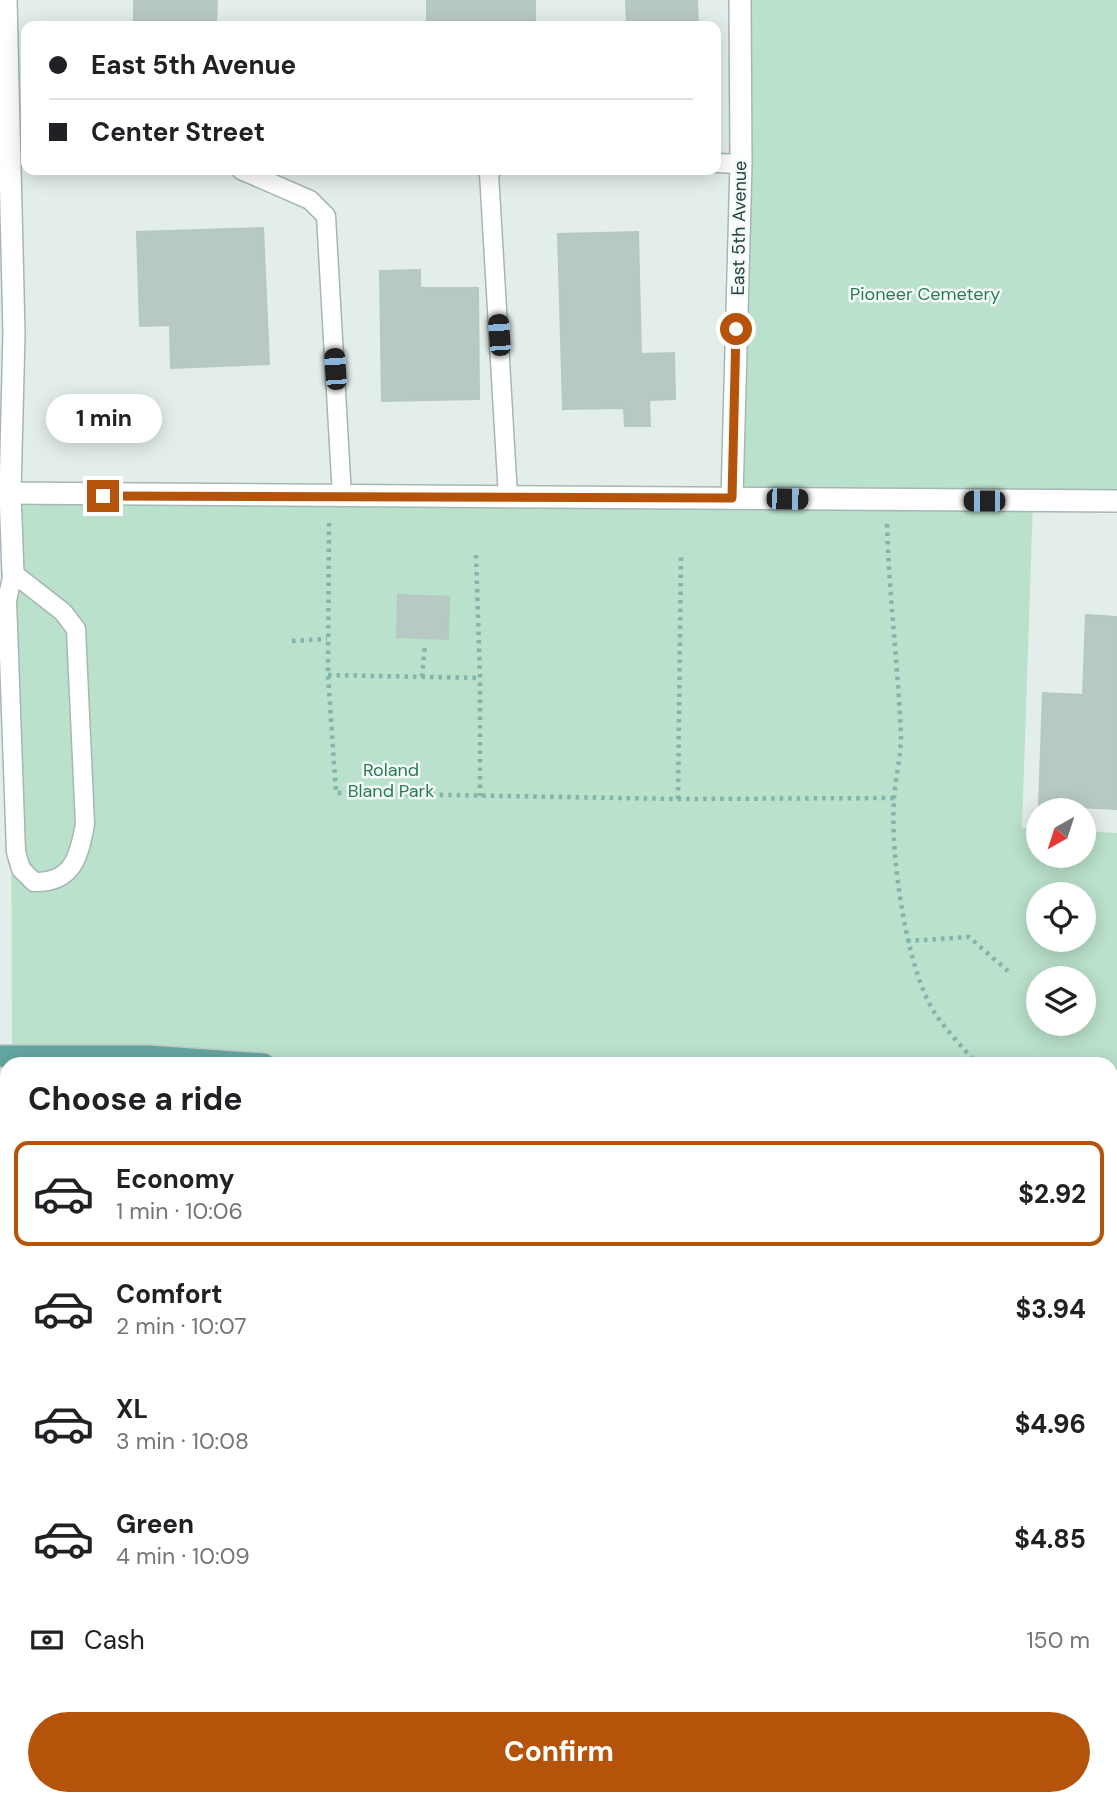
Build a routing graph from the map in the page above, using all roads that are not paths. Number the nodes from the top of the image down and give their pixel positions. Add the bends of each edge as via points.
1 (6, 0) edge
2 (740, 0) edge
3 (18, 143) edge
4 (721, 163) edge
5 (741, 164) junction
6 (252, 175) edge
7 (489, 175) edge
8 (5, 493) edge
9 (335, 497) junction
10 (508, 497) junction
11 (732, 498) junction
12 (1117, 501) edge
13 (13, 573) junction

1 - 3 street
2 - 5 street, East 5th Avenue
3 - 8 street
4 - 5 lane
5 - 11 street, East 5th Avenue
6 - 9 lane via 310,200 326,216
7 - 10 lane
8 - 9 street
8 - 13 street
9 - 10 street
10 - 11 street
11 - 12 street
13 - 13 lane via 7,600 16,852 21,869 34,882 54,883 70,871 85,824 76,629 64,612

